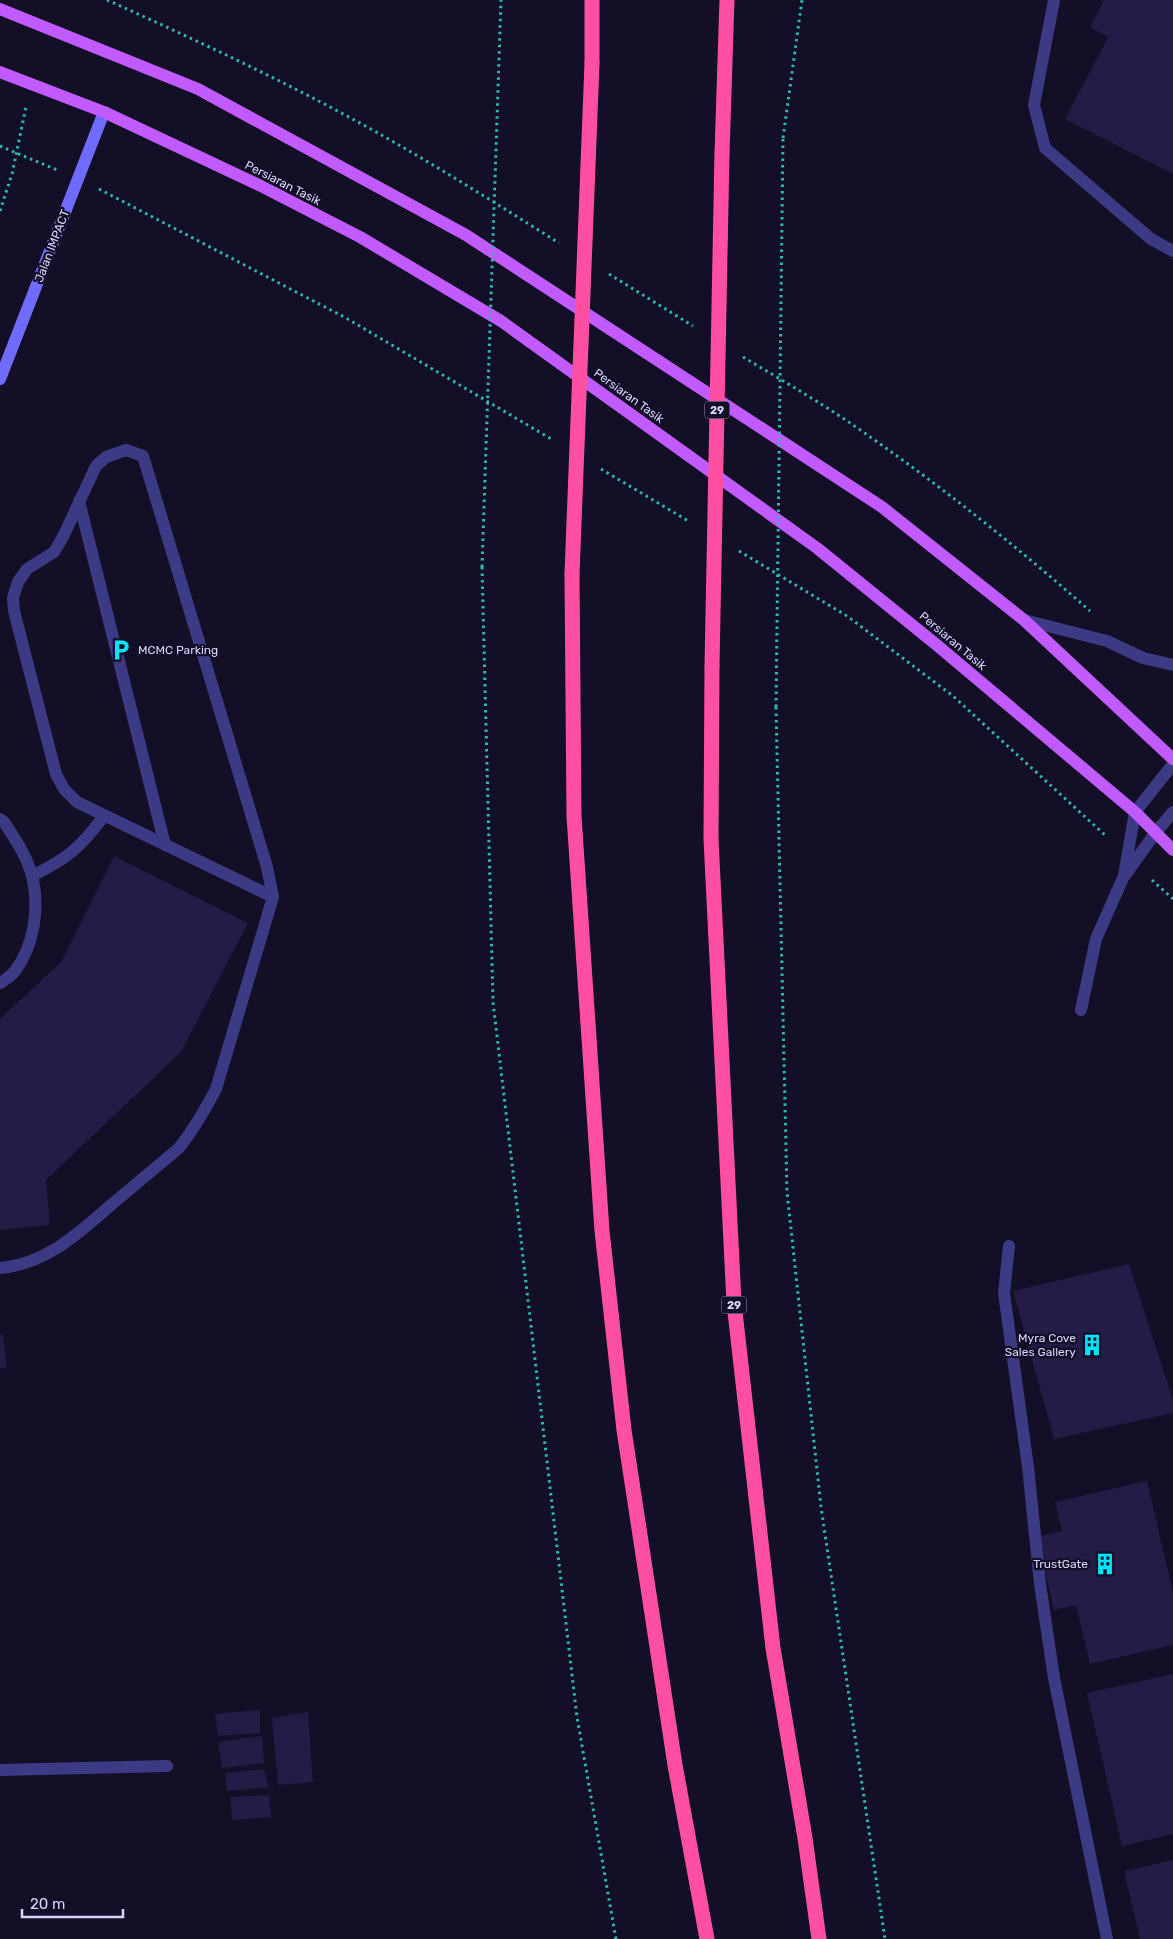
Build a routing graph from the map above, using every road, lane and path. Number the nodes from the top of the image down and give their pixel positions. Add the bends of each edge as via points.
1 (107, 0) edge
2 (501, 0) edge
3 (592, 0) edge
4 (728, 0) edge
5 (802, 0) edge
6 (1054, 0) edge
7 (0, 9) edge
8 (0, 72) edge
9 (31, 85) junction
10 (104, 112) junction
11 (0, 146) edge
12 (17, 154) junction
13 (78, 178) junction
14 (0, 211) edge
15 (564, 245) dead end
16 (1173, 251) edge
17 (606, 272) dead end
18 (700, 330) dead end
19 (742, 356) dead end
20 (0, 379) edge
21 (554, 440) dead end
22 (596, 465) dead end
23 (79, 501) junction
24 (696, 526) dead end
25 (738, 551) dead end
26 (1093, 613) dead end
27 (1024, 620) junction
28 (1173, 665) edge
29 (1173, 759) edge
30 (1173, 764) edge
31 (1135, 812) junction
32 (1173, 812) edge
33 (104, 816) junction
34 (0, 819) edge
35 (1156, 832) junction
36 (165, 845) junction
37 (1173, 850) edge
38 (1127, 855) junction
39 (32, 876) junction
40 (1123, 878) junction
41 (273, 897) junction
42 (0, 983) edge
43 (1081, 1010) dead end
44 (1009, 1246) dead end
45 (0, 1268) edge
46 (167, 1766) dead end
47 (0, 1770) edge
48 (616, 1939) edge
49 (707, 1939) edge
50 (819, 1939) edge
51 (885, 1939) edge
52 (1107, 1939) edge

1 - 15 path via 210,45 346,115
2 - 48 path, bridge via 482,567 493,1002 577,1717
3 - 49 highway, bridge via 572,574 574,816 602,1231 624,1430 675,1765
4 - 50 highway, 29, bridge via 722,153 711,839 734,1303 773,1648
5 - 51 path, bridge via 783,138 776,707 787,1192 821,1507
6 - 16 lane via 1034,105 1045,148 1151,239
7 - 27 main road via 198,89 466,235 882,507
8 - 9 main road, Persiaran Tasik
9 - 10 main road, Persiaran Tasik
9 - 12 path
10 - 13 street, Jalan IMPACT
10 - 31 main road, Persiaran Tasik via 360,237 501,321 817,548
11 - 12 path
12 - 13 path
12 - 14 path
13 - 20 street, Jalan IMPACT
13 - 21 path via 346,318
17 - 18 path
19 - 26 path via 852,424 939,488
22 - 24 path
23 - 33 lane via 54,552 27,569 18,582 13,598 14,611 56,774 64,789 77,802
23 - 36 lane
23 - 41 lane via 96,466 106,457 126,450 143,456 267,867
25 - 38 path via 847,616 953,696
27 - 28 lane via 1107,641 1143,658
27 - 29 main road
30 - 31 lane
31 - 35 main road, Persiaran Tasik
31 - 38 lane
32 - 35 lane
33 - 36 lane
33 - 39 lane via 75,850 60,862
34 - 39 lane via 22,850
35 - 37 main road, Persiaran Tasik
35 - 40 lane
36 - 41 lane
38 - 40 lane
39 - 42 lane via 36,898 35,922 27,949 14,972
40 - 43 lane via 1096,938
41 - 45 lane via 216,1089 192,1131 179,1148 70,1240 31,1262
44 - 52 lane via 1004,1293 1040,1584 1054,1678
46 - 47 lane

